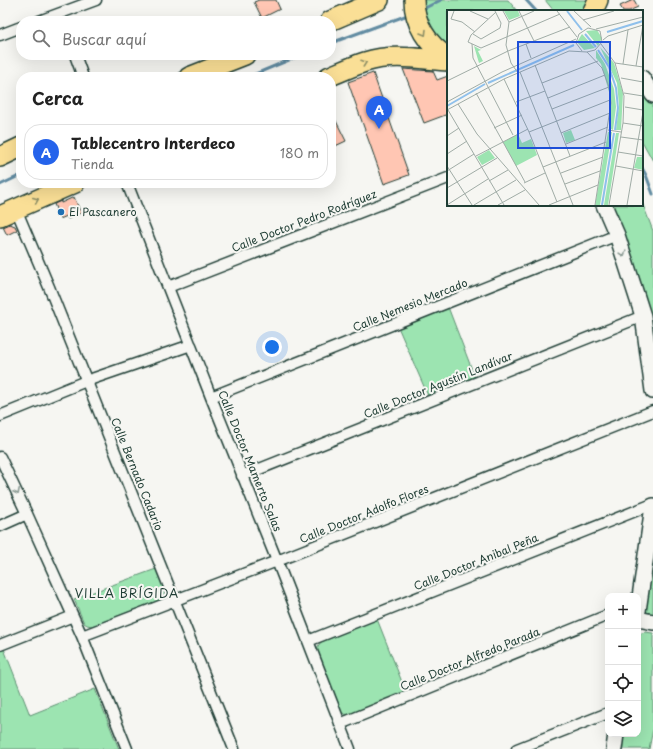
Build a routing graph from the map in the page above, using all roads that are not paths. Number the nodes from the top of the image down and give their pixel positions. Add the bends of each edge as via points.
1 (96, 0) edge
2 (378, 0) edge
3 (414, 0) edge
4 (598, 0) edge
5 (593, 10) edge
6 (64, 16) edge
7 (336, 18) edge
8 (16, 29) edge
9 (0, 35) edge
10 (447, 56) edge
11 (77, 60) edge
12 (232, 60) edge
13 (447, 61) edge
14 (81, 72) edge
15 (202, 72) edge
16 (336, 74) edge
17 (643, 80) edge
18 (653, 95) edge
19 (16, 149) edge
20 (0, 157) edge
21 (447, 178) edge
22 (63, 188) edge
23 (129, 188) edge
24 (604, 206) edge
25 (8, 212) edge
26 (617, 234) junction
27 (168, 287) junction
28 (642, 316) junction
29 (191, 345) junction
30 (86, 381) junction
31 (653, 391) edge
32 (211, 397) junction
33 (653, 411) edge
34 (0, 416) edge
35 (0, 457) edge
36 (242, 476) junction
37 (653, 505) edge
38 (27, 514) junction
39 (0, 526) edge
40 (277, 561) junction
41 (640, 593) edge
42 (174, 600) junction
43 (73, 616) junction
44 (605, 616) edge
45 (641, 620) edge
46 (653, 622) edge
47 (82, 636) junction
48 (308, 642) junction
49 (0, 645) edge
50 (605, 714) edge
51 (340, 724) junction
52 (616, 737) edge
53 (127, 749) edge
54 (234, 749) edge
55 (350, 749) edge
56 (517, 749) edge
57 (614, 749) edge

1 - 6 street
2 - 7 highway
3 -> 10 highway via 418,21 425,35
4 - 5 highway
8 - 9 street
11 - 14 street
12 - 15 highway
16 -> 13 highway via 384,58
17 - 18 main road
19 - 20 highway
21 - 27 street, Calle Doctor Pedro Rodríguez
25 -> 22 highway
23 - 27 street, Calle Doctor Mamerto Salas
24 - 26 main road
25 - 30 street, Calle Bernado Cadario via 49,287
26 -> 28 main road
26 - 32 street, Calle Nemesio Mercado
27 - 29 street, Calle Doctor Mamerto Salas
28 - 31 main road
28 - 36 street, Calle Doctor Agustín Landívar
29 - 30 street
29 - 32 street, Calle Doctor Mamerto Salas
30 - 34 street
30 - 42 street, Calle Bernado Cadario
32 - 36 street, Calle Doctor Mamerto Salas
33 - 40 street, Calle Doctor Adolfo Flores
35 -> 38 street
36 - 40 street, Calle Doctor Mamerto Salas
37 - 41 main road
37 - 48 street, Calle Doctor Anibal Peña
38 - 39 street
38 - 43 street
40 - 42 street, Calle Doctor Adolfo Flores
40 - 48 street, Calle Doctor Mamerto Salas
42 - 47 street, Calle Doctor Adolfo Flores
42 - 54 street, Calle Bernado Cadario
43 - 47 street
43 - 49 street
44 - 51 street, Calle Doctor Alfredo Parada
45 - 46 main road
47 - 53 street
48 - 51 street, Calle Doctor Mamerto Salas
50 - 56 street
51 - 55 street, Calle Doctor Mamerto Salas
52 - 57 main road

